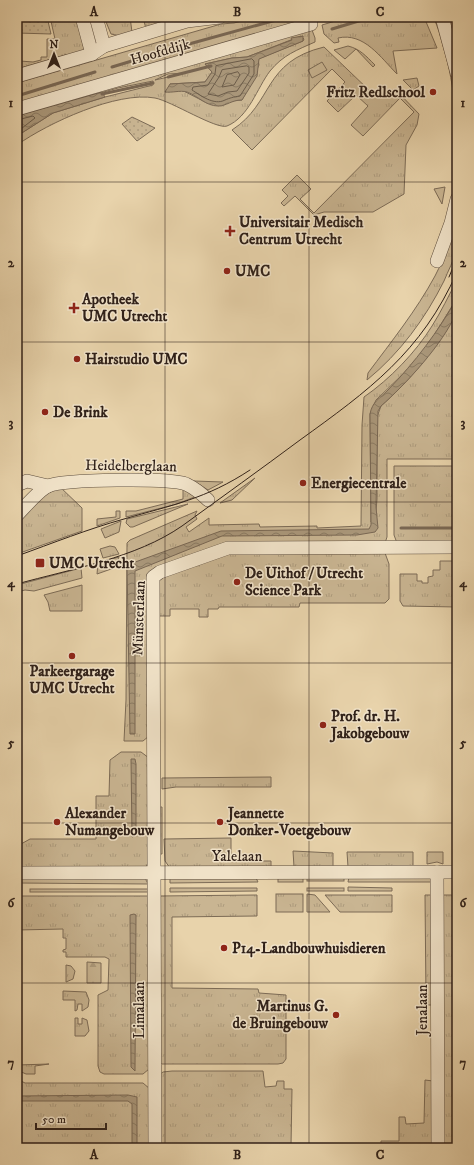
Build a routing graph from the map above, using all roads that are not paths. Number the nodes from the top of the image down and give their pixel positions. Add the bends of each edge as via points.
1 (82, 17) edge
2 (96, 17) edge
3 (220, 17) edge
4 (437, 17) edge
5 (443, 23) edge
6 (312, 24) dead end
7 (104, 46) junction
8 (92, 54) junction
9 (457, 73) edge
10 (17, 76) edge
11 (17, 109) edge
12 (457, 199) edge
13 (437, 261) dead end
14 (17, 485) edge
15 (48, 486) junction
16 (208, 500) dead end
17 (17, 515) edge
18 (457, 547) edge
19 (154, 872) junction
20 (437, 872) junction
21 (457, 872) edge
22 (17, 873) edge
23 (155, 1148) edge
24 (438, 1148) edge

1 - 8 street
2 - 7 street
3 - 7 street via 187,21
4 - 5 street
5 - 9 street
6 - 11 street, Hoofddijk
7 - 8 street
8 - 10 street
12 - 13 street
14 - 15 street, Heidelberglaan via 27,481
15 - 16 street, Heidelberglaan via 72,481 184,483
15 - 17 street
18 - 19 street, Münsterlaan via 228,548 155,574
19 - 20 street, Yalelaan
19 - 22 street, Yalelaan
19 - 23 street, Limalaan
20 - 21 street, Yalelaan
20 - 24 street, Jenalaan

